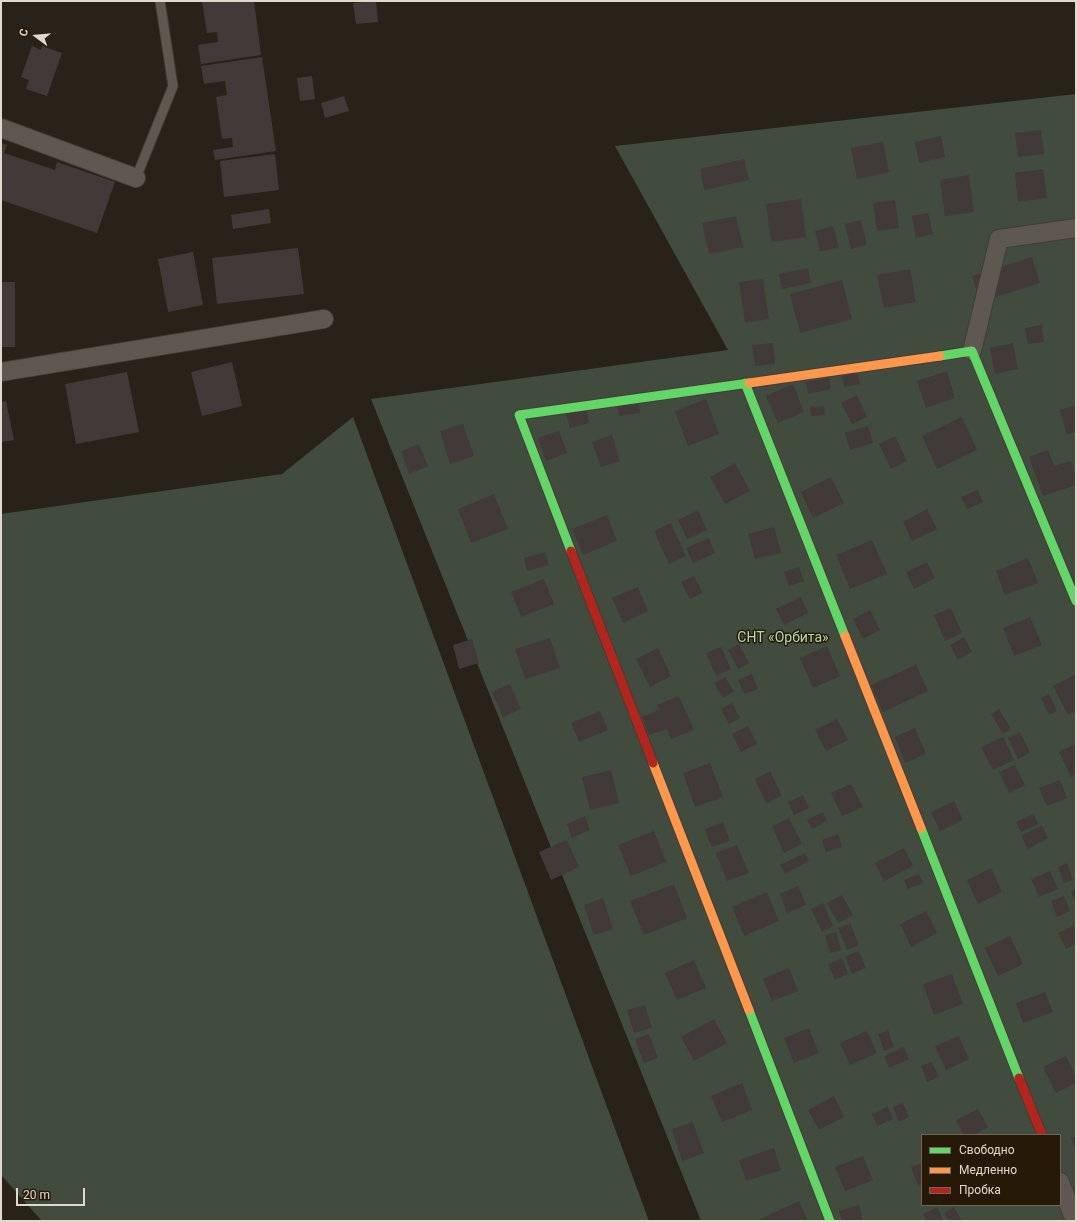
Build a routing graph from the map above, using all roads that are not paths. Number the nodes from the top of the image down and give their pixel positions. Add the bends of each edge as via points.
1 (160, 1) edge
2 (1, 128) edge
3 (136, 178) joint
4 (1076, 228) edge
5 (324, 319) dead end
6 (972, 351) junction
7 (1, 372) edge
8 (744, 383) junction
9 (1076, 601) edge
10 (1042, 1134) edge
11 (1061, 1184) edge
12 (830, 1221) edge
13 (1076, 1221) edge

1 - 3 lane via 173,86
2 - 3 street
4 - 6 street via 999,239
5 - 7 street
6 - 8 street
6 - 9 street
8 - 10 street
8 - 12 street via 519,415
11 - 13 street

